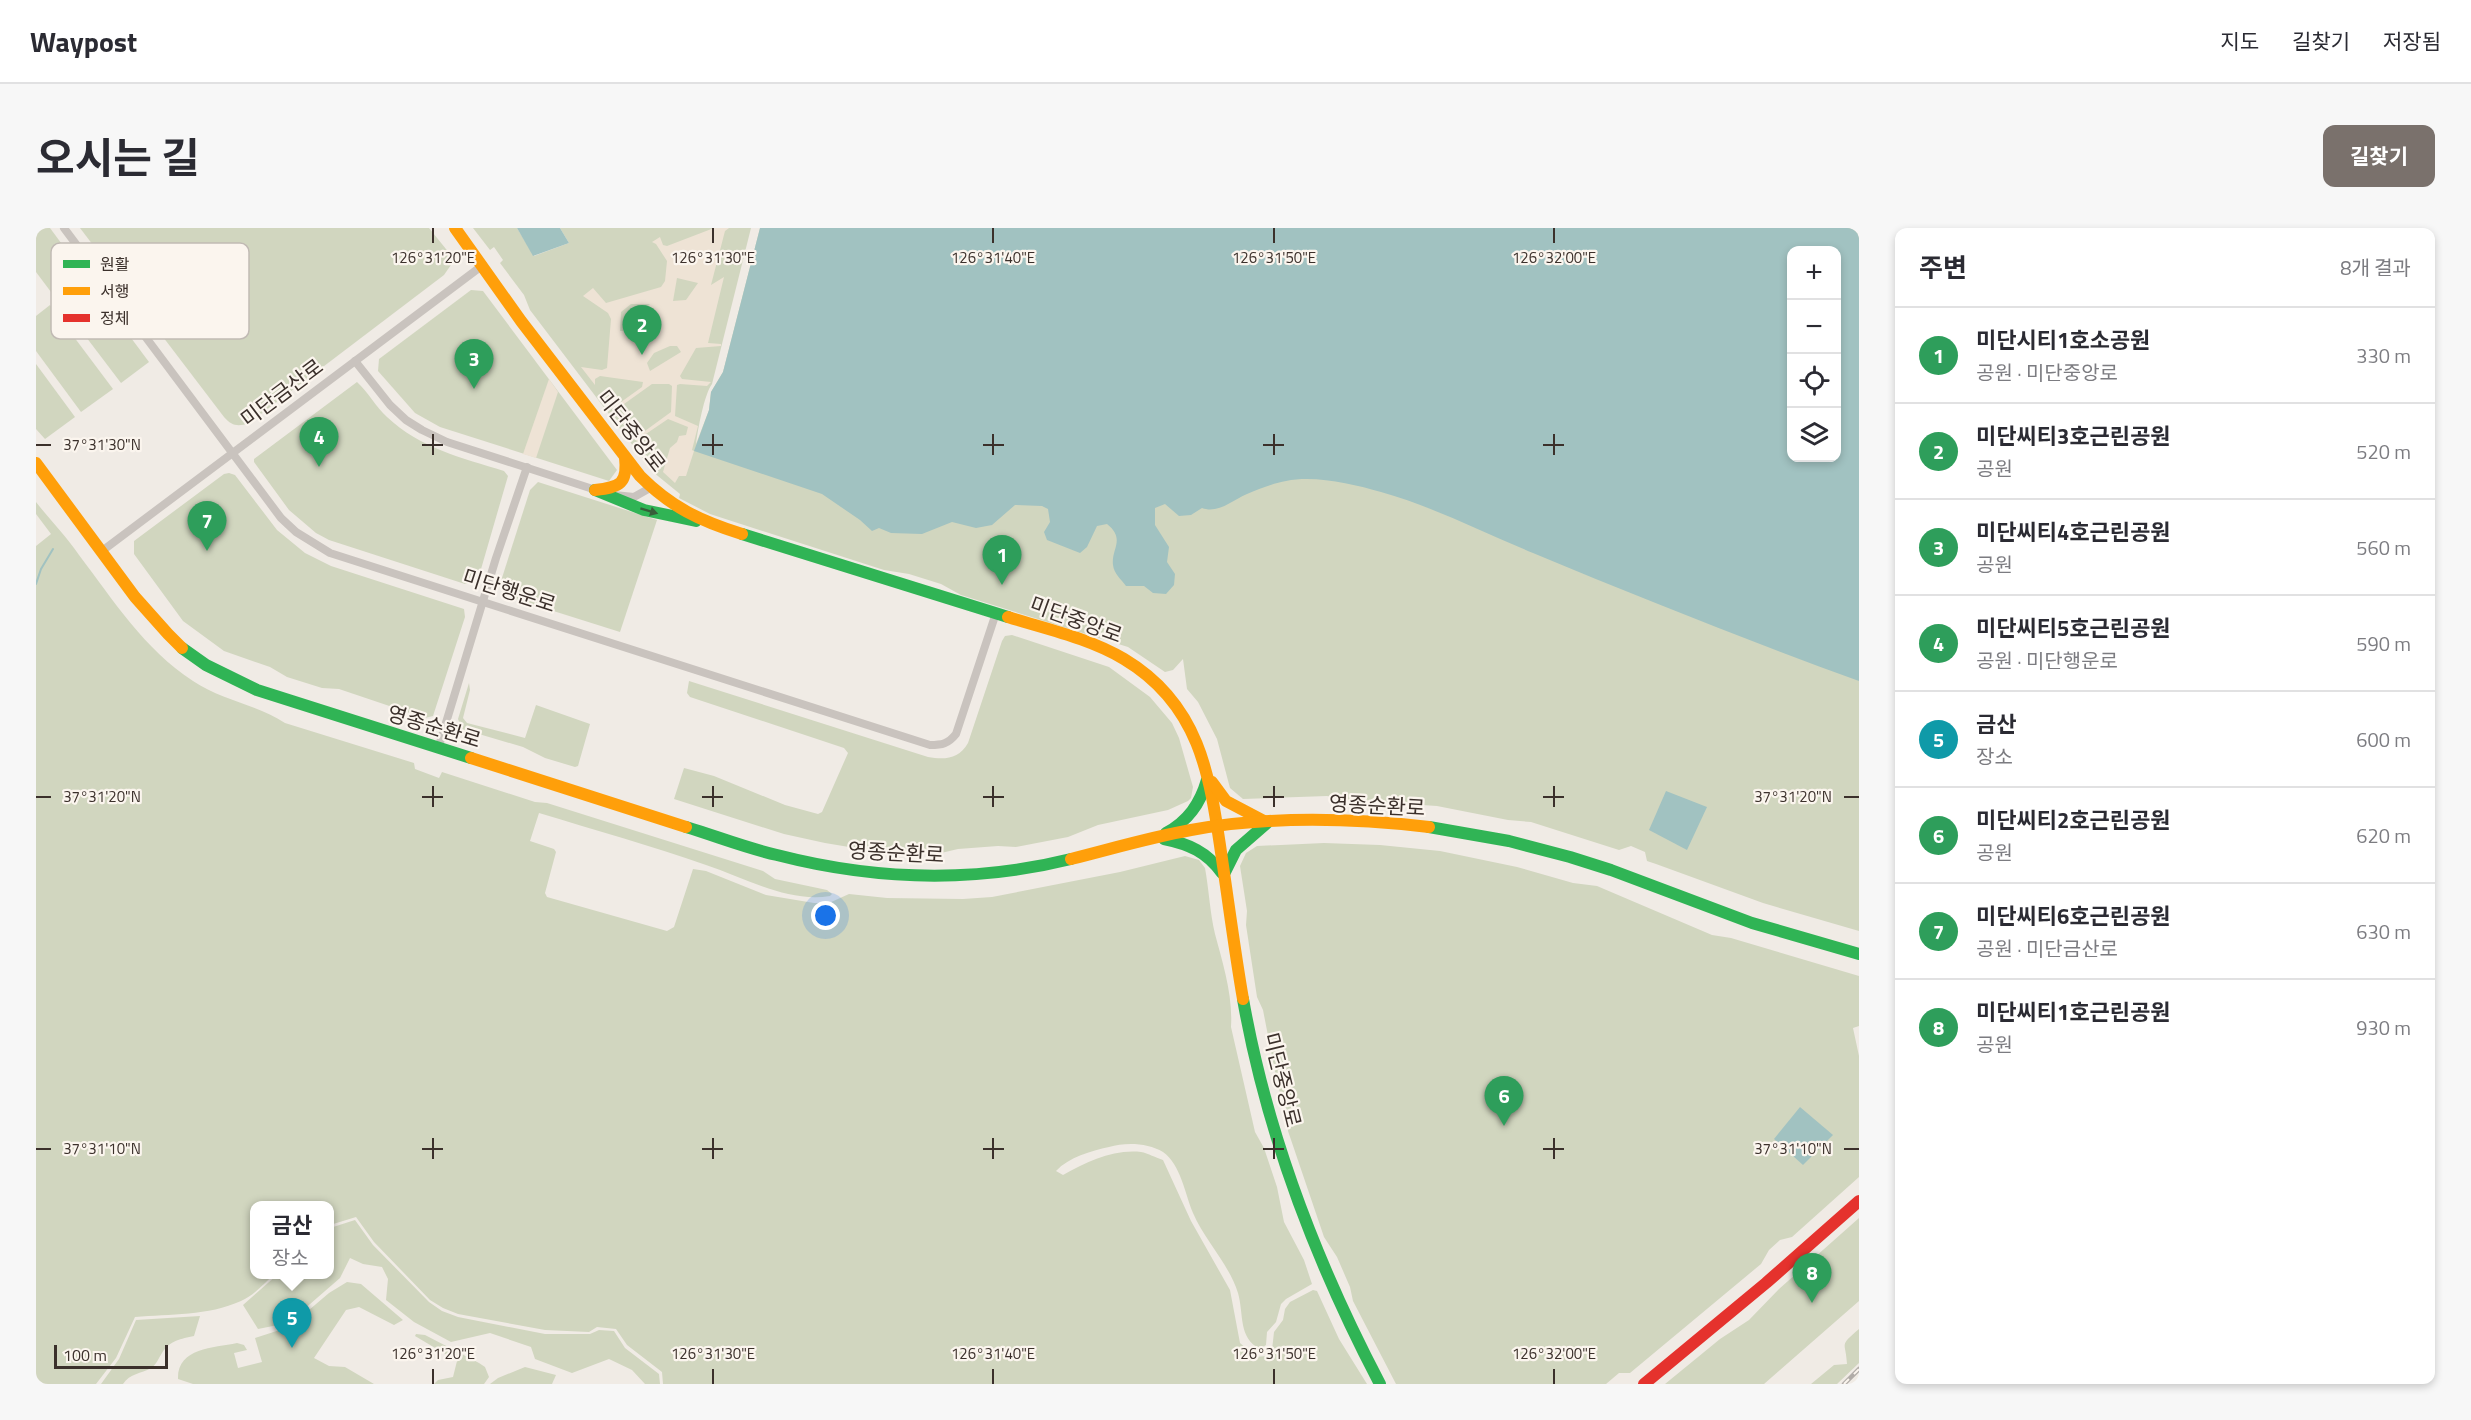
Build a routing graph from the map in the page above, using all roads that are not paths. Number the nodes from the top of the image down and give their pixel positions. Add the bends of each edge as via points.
1 (64, 228) edge
2 (455, 228) edge
3 (75, 243) edge
4 (483, 265) junction
5 (147, 339) edge
6 (355, 361) junction
7 (232, 453) junction
8 (625, 457) junction
9 (36, 463) edge
10 (527, 467) junction
11 (650, 488) junction
12 (595, 490) junction
13 (705, 522) junction
14 (102, 551) junction
15 (483, 601) junction
16 (996, 614) junction
17 (438, 749) junction
18 (1208, 774) junction
19 (1268, 823) junction
20 (1217, 827) junction
21 (1157, 838) junction
22 (1224, 876) junction
23 (1859, 954) edge
24 (1859, 1200) edge
25 (1380, 1384) edge
26 (1644, 1384) edge

1 - 3 street, 미단행운로
2 - 4 street, 미단중앙로
4 - 6 street, 미단금산로
4 - 8 street, 미단중앙로
5 - 7 street, 미단행운로
6 - 7 street, 미단금산로
6 - 10 street via 406,420 447,442
7 - 14 street, 미단금산로
7 - 15 street, 미단행운로 via 281,518 314,545
8 - 11 street, 미단중앙로
8 - 12 street via 626,476 622,482
9 - 14 street, 영종순환로
10 - 12 street
10 - 15 street
11 - 12 street via 628,497
11 - 13 street, 미단중앙로
12 -> 13 street via 672,519
13 - 16 street, 미단중앙로
14 - 17 street, 영종순환로 via 154,622 189,654 219,674
15 - 16 street, 미단행운로 via 930,746 942,745 956,734
15 - 17 street
16 - 18 street, 미단중앙로 via 1102,647 1143,670 1176,702 1200,745
17 - 21 street, 영종순환로 via 775,855 856,872 986,874 1077,859
18 - 19 street via 1226,801
18 - 20 street, 미단중앙로
18 - 21 street via 1200,802 1192,813
19 - 20 street, 영종순환로
19 - 22 street via 1238,846
19 - 23 street, 영종순환로 via 1387,824 1513,843 1599,866 1737,917
20 - 21 street, 영종순환로
20 - 22 street, 미단중앙로
21 - 22 street via 1198,848
22 - 25 street, 미단중앙로 via 1252,1045 1285,1168 1328,1281
24 - 26 street

